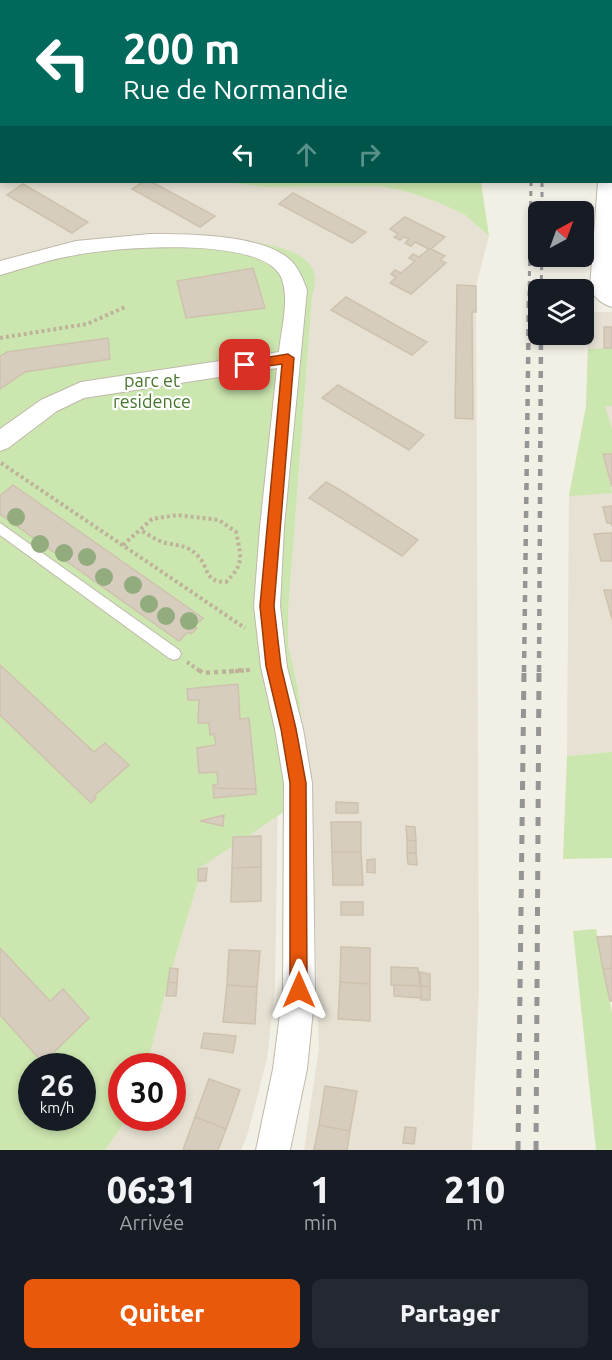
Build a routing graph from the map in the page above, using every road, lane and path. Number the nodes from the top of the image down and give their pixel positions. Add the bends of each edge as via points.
1 (608, 183) edge
2 (0, 268) edge
3 (612, 300) edge
4 (125, 307) dead end
5 (0, 338) edge
6 (288, 358) junction
7 (0, 442) edge
8 (0, 462) edge
9 (0, 528) edge
10 (140, 530) junction
11 (123, 545) junction
12 (271, 648) junction
13 (174, 654) joint
14 (273, 1150) edge

1 - 3 street via 601,287
2 - 6 street via 75,248 116,243 163,241 246,248 278,260 290,272 296,290
4 - 5 path via 87,324
6 - 7 street via 81,390 46,406
6 - 12 street via 267,606
8 - 11 path
9 - 13 lane
10 - 10 path via 152,519 177,514 219,520 236,532 242,560 226,582 218,582 210,578 199,556 184,545 165,543
10 - 11 path
11 - 12 path
12 - 13 path via 261,670 203,673
12 - 14 street via 298,783 299,990 290,1069

